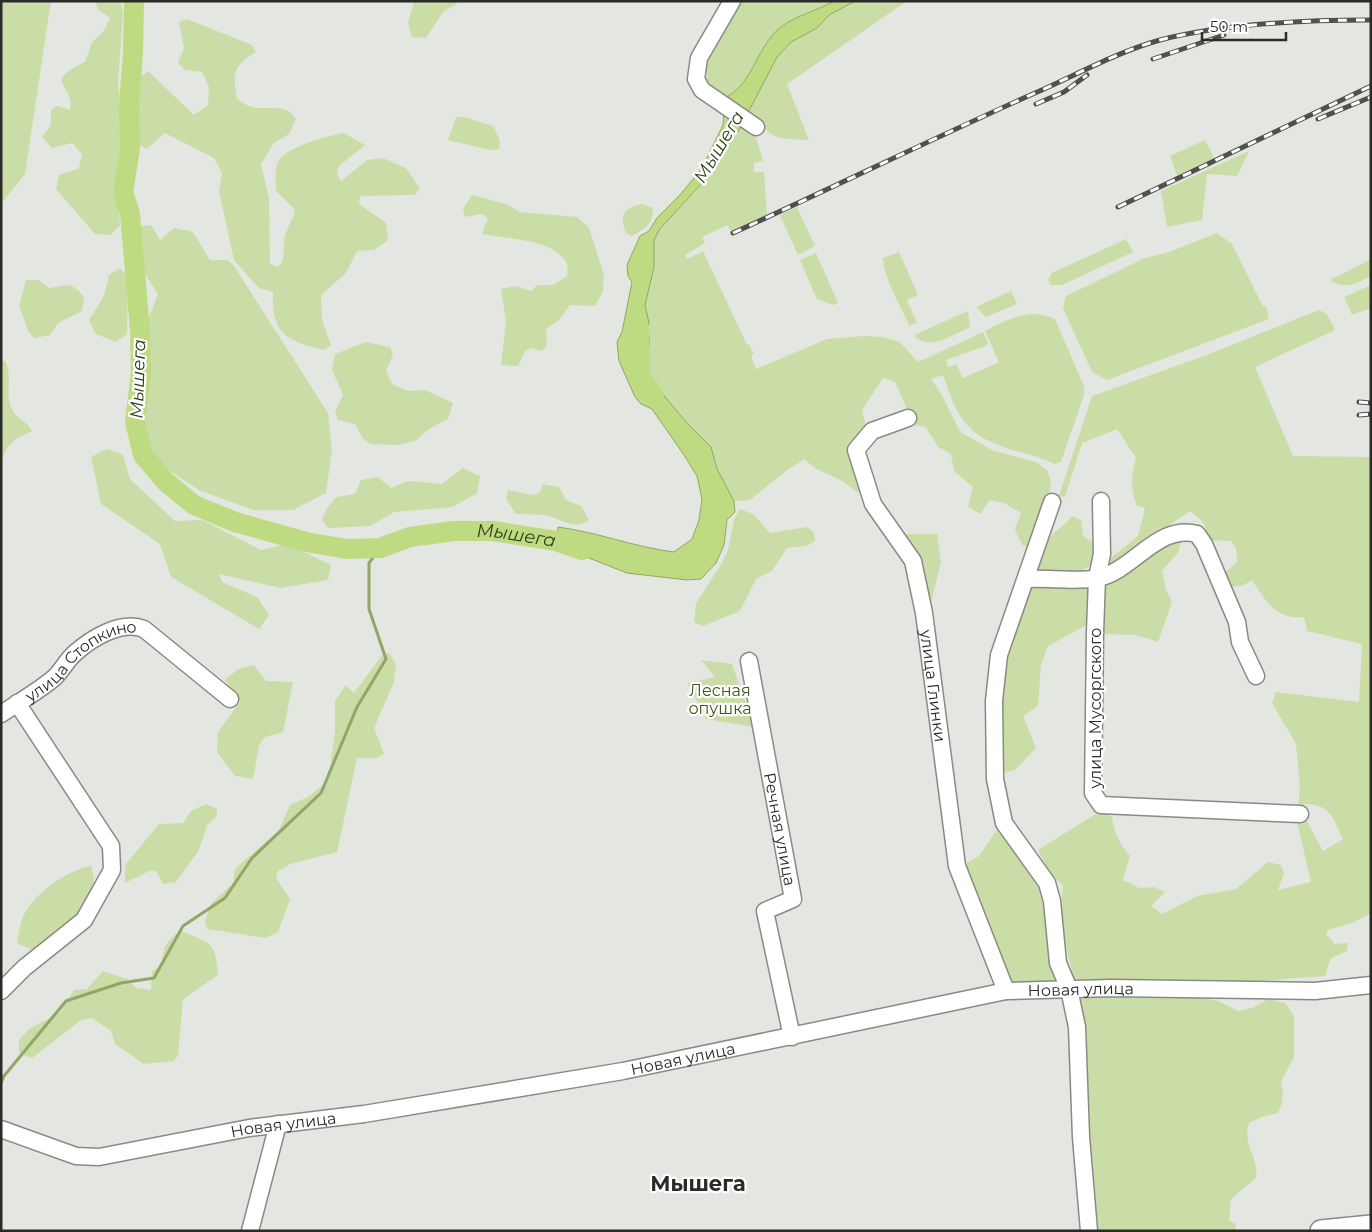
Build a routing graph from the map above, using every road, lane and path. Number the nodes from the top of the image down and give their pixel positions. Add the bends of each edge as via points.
1 (732, 1) edge
2 (756, 127) dead end
3 (908, 418) dead end
4 (1101, 500) dead end
5 (1052, 502) dead end
6 (1028, 578) junction
7 (1097, 578) junction
8 (749, 661) dead end
9 (1256, 676) dead end
10 (230, 699) dead end
11 (18, 703) junction
12 (1, 714) edge
13 (1300, 814) dead end
14 (1371, 985) edge
15 (1069, 989) junction
16 (1, 991) edge
17 (1006, 991) junction
18 (792, 1037) junction
19 (278, 1124) junction
20 (1, 1129) edge
21 (1371, 1226) edge
22 (250, 1231) edge
23 (1089, 1231) edge
24 (1321, 1231) edge

1 - 2 street via 699,58 696,79 702,90
3 - 17 street, улица Глинки via 872,431 856,450 873,504 913,561 924,613 958,866
4 - 7 street, улица Мусоргского via 1102,554
5 - 6 street
6 - 7 street
6 - 15 street via 1000,655 994,701 995,780 1004,823 1047,883 1052,901 1058,963
7 - 9 street via 1117,571 1175,532 1197,534 1237,622 1240,642
7 - 13 street, улица Мусоргского via 1093,793 1101,805
8 - 18 street, Речная улица via 794,898 765,911
10 - 11 street, улица Стопкино via 144,629 134,625 107,632 92,641 75,653 55,677
11 - 12 street, улица Стопкино
11 - 16 street via 111,846 112,870 84,920 24,968
14 - 15 street, Новая улица via 1315,991
15 - 17 street, Новая улица
15 - 23 street via 1077,1027
17 - 18 street, Новая улица
18 - 19 street, Новая улица via 614,1073 364,1114
19 - 20 street, Новая улица via 98,1157 76,1156
19 - 22 street
21 - 24 main road

